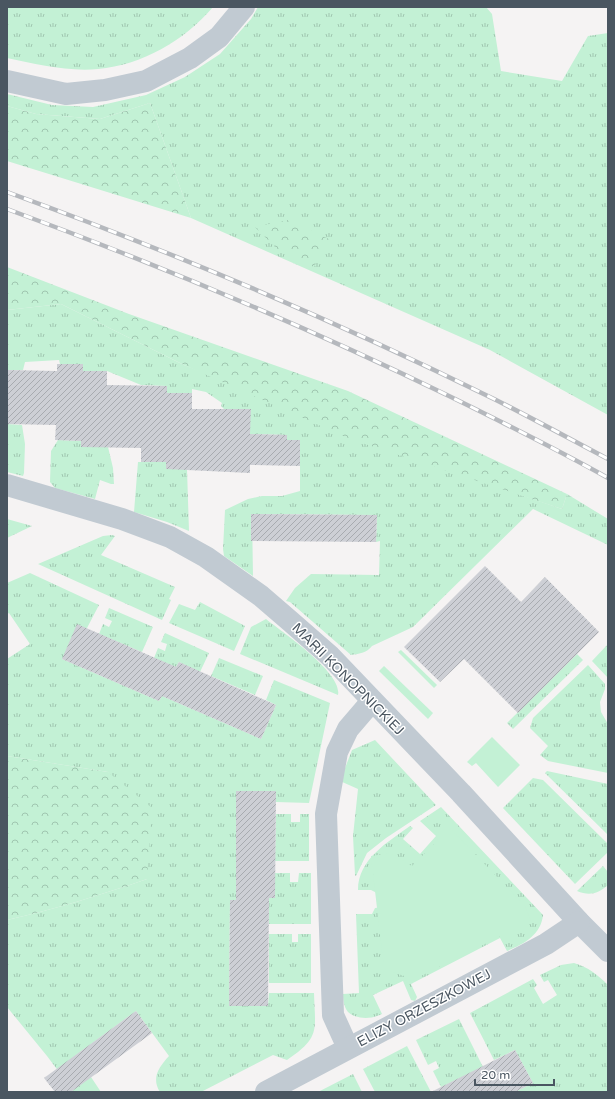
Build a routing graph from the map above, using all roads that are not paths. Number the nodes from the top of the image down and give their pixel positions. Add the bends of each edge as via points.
1 (244, 7) edge
2 (7, 81) edge
3 (7, 485) edge
4 (372, 701) junction
5 (579, 922) junction
6 (608, 951) edge
7 (348, 1048) junction
8 (266, 1092) edge

1 - 2 street via 219,37 190,58 146,81 105,90 66,94
3 - 4 street, MARII KONOPNICKIEJ via 122,519 170,537 206,557 290,620 330,656
4 - 5 street, MARII KONOPNICKIEJ via 461,793
4 - 7 street via 348,729 337,752 326,814 333,1015
5 - 6 street, MARII KONOPNICKIEJ
5 - 7 street, ELIZY ORZESZKOWEJ via 546,944
7 - 8 street, ELIZY ORZESZKOWEJ

